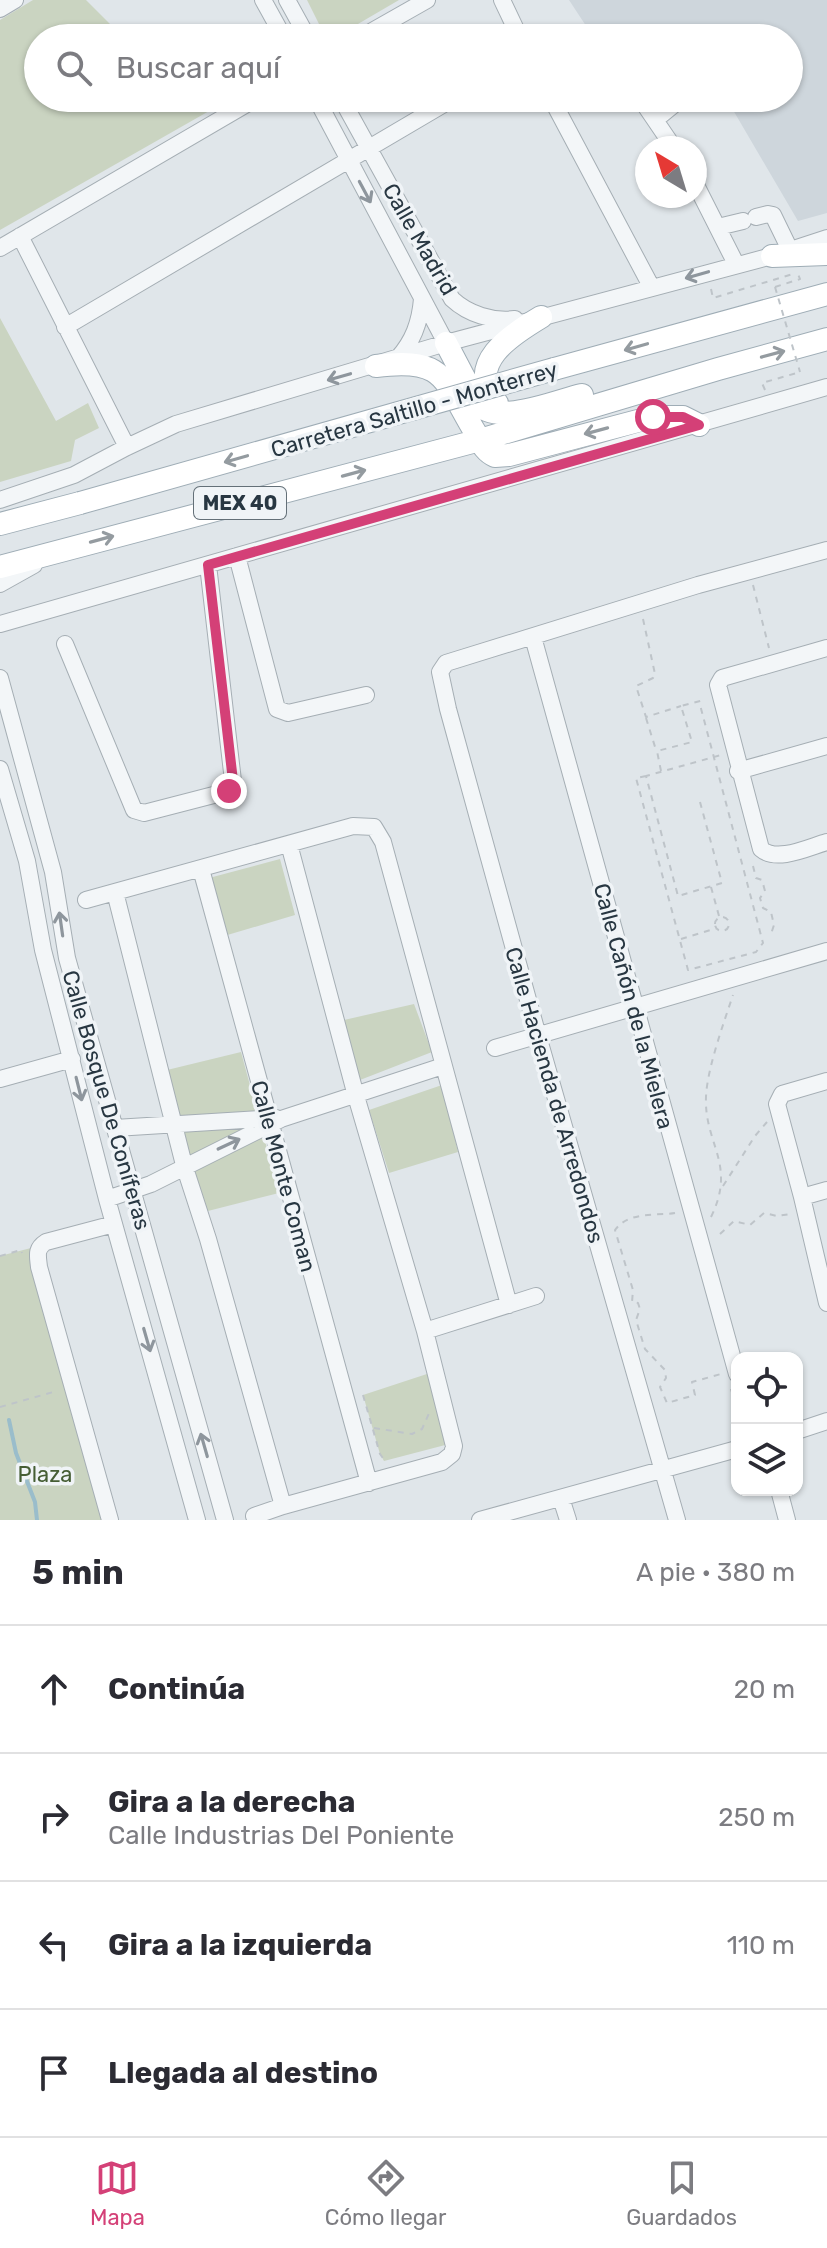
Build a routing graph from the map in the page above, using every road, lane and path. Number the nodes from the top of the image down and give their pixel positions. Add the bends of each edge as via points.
1 (15, 0) edge
2 (263, 0) edge
3 (287, 0) edge
4 (427, 0) edge
5 (502, 0) edge
6 (0, 9) edge
7 (276, 24) edge
8 (300, 24) edge
9 (385, 24) edge
10 (513, 24) edge
11 (233, 112) edge
12 (323, 112) edge
13 (349, 112) edge
14 (429, 112) edge
15 (558, 112) edge
16 (650, 112) edge
17 (665, 112) edge
18 (655, 120) junction
19 (666, 136) edge
20 (368, 147) junction
21 (348, 159) junction
22 (707, 206) edge
23 (718, 227) junction
24 (20, 236) junction
25 (827, 238) edge
26 (0, 248) edge
27 (781, 253) junction
28 (827, 254) edge
29 (736, 264) junction
30 (652, 288) junction
31 (827, 294) edge
32 (713, 298) dead end
33 (422, 299) junction
34 (541, 317) junction
35 (65, 327) junction
36 (827, 339) edge
37 (446, 343) junction
38 (386, 363) junction
39 (718, 369) junction
40 (827, 387) edge
41 (765, 390) dead end
42 (519, 411) junction
43 (699, 425) junction
44 (480, 440) junction
45 (127, 447) junction
46 (0, 500) edge
47 (0, 524) edge
48 (827, 550) edge
49 (56, 551) junction
50 (237, 556) junction
51 (208, 565) junction
52 (0, 567) edge
53 (750, 572) junction
54 (0, 584) edge
55 (640, 603) junction
56 (0, 624) edge
57 (533, 637) junction
58 (65, 644) dead end
59 (827, 648) edge
60 (773, 664) junction
61 (0, 678) edge
62 (720, 688) junction
63 (366, 695) dead end
64 (699, 701) junction
65 (681, 706) junction
66 (646, 717) junction
67 (827, 746) edge
68 (657, 751) junction
69 (733, 751) junction
70 (714, 758) junction
71 (0, 769) edge
72 (738, 771) junction
73 (661, 772) junction
74 (646, 776) junction
75 (700, 802) dead end
76 (827, 842) edge
77 (289, 844) junction
78 (753, 866) dead end
79 (201, 869) junction
80 (711, 886) junction
81 (115, 892) junction
82 (86, 900) dead end
83 (720, 918) junction
84 (717, 928) junction
85 (771, 934) dead end
86 (680, 939) junction
87 (827, 951) edge
88 (740, 976) junction
89 (634, 1007) junction
90 (538, 1036) junction
91 (495, 1048) dead end
92 (72, 1059) junction
93 (443, 1066) junction
94 (0, 1079) edge
95 (827, 1081) edge
96 (356, 1096) junction
97 (779, 1104) junction
98 (273, 1120) junction
99 (176, 1125) junction
100 (115, 1128) junction
101 (184, 1165) junction
102 (720, 1190) junction
103 (827, 1190) edge
104 (133, 1191) junction
105 (107, 1199) junction
106 (804, 1204) junction
107 (682, 1212) dead end
108 (114, 1224) junction
109 (697, 1233) junction
110 (720, 1234) dead end
111 (536, 1296) dead end
112 (827, 1303) edge
113 (509, 1305) junction
114 (425, 1331) junction
115 (731, 1369) edge
116 (731, 1373) edge
117 (61, 1390) dead end
118 (363, 1395) dead end
119 (0, 1407) edge
120 (434, 1408) dead end
121 (827, 1421) edge
122 (373, 1429) junction
123 (803, 1429) edge
124 (731, 1451) edge
125 (388, 1461) dead end
126 (663, 1469) junction
127 (369, 1483) junction
128 (781, 1496) edge
129 (561, 1498) junction
130 (283, 1506) junction
131 (254, 1516) dead end
132 (110, 1520) edge
133 (197, 1520) edge
134 (225, 1520) edge
135 (480, 1520) edge
136 (568, 1520) edge
137 (677, 1520) edge
138 (787, 1520) edge

1 - 6 street
2 - 7 street
3 - 8 street
4 - 9 street
5 - 10 street
11 - 24 street
12 - 21 street, Calle Madrid
13 - 20 street, Calle Madrid
14 - 20 street
15 - 30 street
16 - 18 street
17 - 18 street
18 - 19 street
20 - 21 street
20 - 34 street, Calle Madrid via 452,299 466,311 495,319
21 -> 33 street, Calle Madrid
21 - 35 street
22 - 23 street
23 - 27 street via 773,215
23 - 29 street
24 - 26 street
24 - 35 street
25 - 27 street
27 - 28 main road
27 - 29 street
29 -> 30 street
30 - 34 street
31 -> 47 main road, Carretera Saltillo - Monterrey / MEX 40, bridge
32 - 41 path, bridge via 798,272 800,279 775,287 800,372 762,383
33 - 37 street, Calle Madrid
33 - 38 street via 413,338
34 - 37 street
34 - 42 main road via 502,344 485,376 495,401
35 - 45 street
39 -> 36 main road, Carretera Saltillo - Monterrey / MEX 40
37 - 38 street
37 - 42 main road via 481,408 498,414
38 - 44 main road via 434,369
38 -> 45 street via 176,424
39 - 42 main road via 675,372
39 - 44 main road, Carretera Saltillo - Monterrey / MEX 40
40 - 43 street
43 -> 44 main road via 683,417 653,417 499,457 486,451
43 - 50 street
49 -> 44 main road, Carretera Saltillo - Monterrey / MEX 40
45 - 46 street via 66,479
48 - 53 street
49 - 52 main road, Carretera Saltillo - Monterrey / MEX 40
49 - 54 street
50 - 51 street
50 - 63 street via 277,709 288,713
51 - 56 street
51 - 58 street via 233,781 229,791 144,813 134,810
53 - 55 street
53 - 60 path
55 - 57 street
55 - 66 path via 655,674 636,686
57 - 89 street, Calle Cañón de la Mielera
57 - 90 street, Calle Hacienda de Arredondos via 441,668
59 - 60 street
60 - 62 street
100 -> 61 street, Calle Bosque De Coníferas via 67,958 53,872
62 - 64 path
62 - 69 street
64 - 65 path
64 - 70 path
65 - 66 path
65 - 68 path via 692,742
66 - 68 path
67 - 72 street
68 - 73 path
69 - 70 path
69 - 72 street
70 - 73 path
70 - 86 path via 763,943 756,952 688,970
71 - 92 street, Calle Bosque De Coníferas via 27,861 43,950
72 - 76 street via 761,849 771,856
73 - 74 path
74 - 80 path via 678,896
74 - 86 path via 636,778
75 - 80 path via 722,883
77 - 79 street
77 - 93 street via 353,826 374,827 383,842
77 - 96 street
78 - 85 path via 765,891 760,898 763,908 771,912
79 - 81 street
79 - 98 street, Calle Monte Coman
80 - 83 path
81 - 82 street
81 - 99 street
83 - 84 path
83 - 84 path via 728,927
84 - 86 path
87 - 88 street
88 - 89 street
88 - 102 path via 706,1097 720,1157
89 - 90 street
89 - 109 street, Calle Cañón de la Mielera
90 - 91 street
90 - 126 street, Calle Hacienda de Arredondos
92 - 94 street
92 -> 105 street, Calle Bosque De Coníferas
93 - 96 street
93 - 113 street
95 - 97 street
96 - 98 street
96 - 114 street
97 - 102 path
97 - 106 street
98 - 99 street
101 -> 98 street
98 - 127 street, Calle Monte Coman
99 - 100 street
99 - 101 street
100 - 104 street, Calle Bosque De Coníferas
101 - 104 street
101 - 130 street
102 - 109 path via 713,1213
103 - 106 street
104 - 105 street
134 -> 104 street, Calle Bosque De Coníferas
105 - 108 street, Calle Bosque De Coníferas
106 - 110 path via 777,1216 764,1213 750,1225 734,1221
106 - 112 street
107 - 116 path via 657,1212 615,1230 632,1302 640,1309 636,1320 645,1349 665,1370 660,1387 667,1403 695,1395 692,1382
108 - 132 street via 46,1242 38,1249
108 -> 133 street, Calle Bosque De Coníferas
109 - 115 street, Calle Cañón de la Mielera
111 - 113 street
113 - 114 street
114 - 127 street via 452,1432 452,1454 442,1462
117 - 119 path
118 - 122 path
120 - 122 path via 417,1432
121 - 123 street
122 - 125 path via 380,1454
124 - 126 street
126 - 129 street
126 - 137 street, Calle Hacienda de Arredondos
127 - 130 street
128 - 138 street
129 - 135 street
129 - 136 street
130 - 131 street

